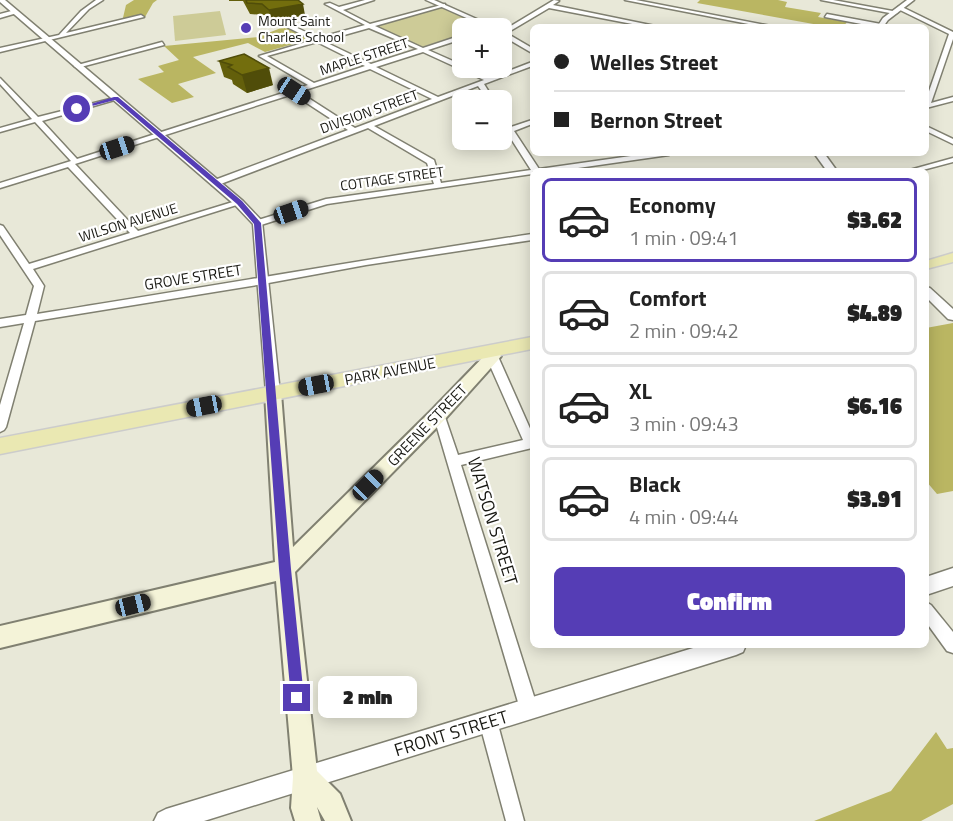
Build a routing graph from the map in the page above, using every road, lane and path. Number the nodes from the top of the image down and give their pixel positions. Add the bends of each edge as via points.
1 (1, 0) edge
2 (100, 0) edge
3 (371, 0) edge
4 (429, 0) edge
5 (558, 0) edge
6 (628, 0) edge
7 (824, 0) edge
8 (911, 0) edge
9 (328, 3) dead end
10 (443, 5) junction
11 (549, 6) junction
12 (339, 9) junction
13 (898, 10) junction
14 (15, 12) junction
15 (0, 16) edge
16 (827, 16) dead end
17 (141, 17) dead end
18 (608, 17) junction
19 (471, 18) edge
20 (601, 22) dead end
21 (285, 24) dead end
22 (642, 24) edge
23 (757, 24) edge
24 (870, 24) edge
25 (882, 24) edge
26 (368, 25) junction
27 (512, 27) edge
28 (952, 34) edge
29 (52, 38) junction
30 (512, 39) edge
31 (316, 40) junction
32 (452, 40) edge
33 (162, 44) dead end
34 (0, 50) edge
35 (422, 50) junction
36 (530, 50) edge
37 (452, 63) edge
38 (530, 65) edge
39 (78, 66) junction
40 (370, 67) junction
41 (486, 78) edge
42 (490, 80) junction
43 (2, 84) edge
44 (480, 84) junction
45 (313, 85) junction
46 (484, 90) edge
47 (294, 91) junction
48 (929, 97) edge
49 (116, 98) junction
50 (953, 99) edge
51 (438, 100) junction
52 (929, 104) edge
53 (37, 120) junction
54 (530, 123) edge
55 (369, 125) junction
56 (512, 129) edge
57 (0, 130) edge
58 (354, 130) junction
59 (929, 130) edge
60 (159, 134) junction
61 (512, 135) edge
62 (953, 142) edge
63 (618, 156) edge
64 (648, 156) edge
65 (621, 160) junction
66 (953, 160) edge
67 (73, 163) junction
68 (534, 168) edge
69 (559, 168) edge
70 (922, 168) edge
71 (530, 172) edge
72 (216, 183) junction
73 (438, 185) junction
74 (0, 186) edge
75 (239, 203) junction
76 (258, 223) junction
77 (0, 228) edge
78 (136, 234) junction
79 (530, 237) edge
80 (953, 257) edge
81 (929, 264) edge
82 (26, 268) junction
83 (263, 281) junction
84 (929, 294) edge
85 (953, 316) edge
86 (31, 317) junction
87 (0, 323) edge
88 (530, 344) edge
89 (491, 354) junction
90 (273, 393) junction
91 (439, 414) junction
92 (0, 427) edge
93 (530, 439) edge
94 (530, 443) edge
95 (0, 446) edge
96 (454, 461) junction
97 (285, 569) junction
98 (953, 577) edge
99 (929, 585) edge
100 (929, 614) edge
101 (0, 637) edge
102 (953, 645) edge
103 (726, 648) edge
104 (530, 709) junction
105 (488, 721) junction
106 (305, 777) junction
107 (166, 821) edge
108 (308, 821) edge
109 (338, 821) edge
110 (515, 821) edge

1 - 14 street
2 - 29 street
3 - 12 street
4 - 10 street
5 - 11 street
6 - 23 street
7 - 13 street
8 - 13 street
9 - 12 street
10 - 19 street
10 - 26 street
11 - 18 street
11 - 27 street
12 - 26 street
13 - 25 street
13 - 28 street
14 - 15 street
14 - 29 street
16 - 24 street
17 - 29 street
18 - 20 street
18 - 22 street
21 - 31 street
26 - 31 street
26 - 35 street
28 - 48 street
29 - 34 street
29 - 39 street
30 - 36 street
31 - 40 street
31 - 45 street via 262,56
32 - 35 street, MAPLE STREET
33 - 39 street
35 - 37 street
35 - 40 street, MAPLE STREET
38 - 42 street, DIVISION STREET
39 - 49 street
40 - 45 street, MAPLE STREET
40 - 51 street
41 - 42 street
42 - 44 street, DIVISION STREET
43 - 53 street
44 - 46 street
44 - 51 street, DIVISION STREET
45 - 47 street, MAPLE STREET
47 - 58 street
47 - 60 street, MAPLE STREET
49 - 53 street
49 - 60 street
50 - 52 street
51 - 55 street, DIVISION STREET
53 - 57 street
53 - 67 street
54 - 56 street
55 - 58 street, DIVISION STREET
55 - 73 street via 431,162
58 - 72 street, DIVISION STREET
59 - 62 street
60 - 67 street, MAPLE STREET
60 - 72 street
61 - 68 street
63 - 65 street
64 - 65 street, COTTAGE STREET
65 - 69 street, COTTAGE STREET
66 - 70 street
67 - 74 street, MAPLE STREET
67 - 78 street
71 - 73 street, COTTAGE STREET
72 - 75 street
73 - 76 street, COTTAGE STREET via 326,201
75 - 76 street
75 - 78 street, WILSON AVENUE
76 - 83 street
77 - 82 street
78 - 82 street, WILSON AVENUE
79 - 83 street, GROVE STREET
80 - 81 main road
82 - 86 street via 39,286
83 - 86 street, GROVE STREET
83 - 90 street
84 - 85 street
86 - 87 street, GROVE STREET
86 - 92 street
88 - 89 main road, PARK AVENUE
89 - 90 main road, PARK AVENUE
89 - 91 main road, GREENE STREET
89 - 93 street
90 - 95 main road, PARK AVENUE
90 - 97 main road
91 - 96 street, WATSON STREET
91 - 97 main road, GREENE STREET
94 - 96 street
96 - 104 street, WATSON STREET
97 - 101 main road
97 - 106 main road
98 - 99 street
100 - 102 street
103 - 104 street, FRONT STREET
104 - 105 street, FRONT STREET
105 - 106 street, FRONT STREET
105 - 110 street
106 - 107 street, FRONT STREET
106 - 108 main road via 304,808
106 - 109 main road via 331,803

